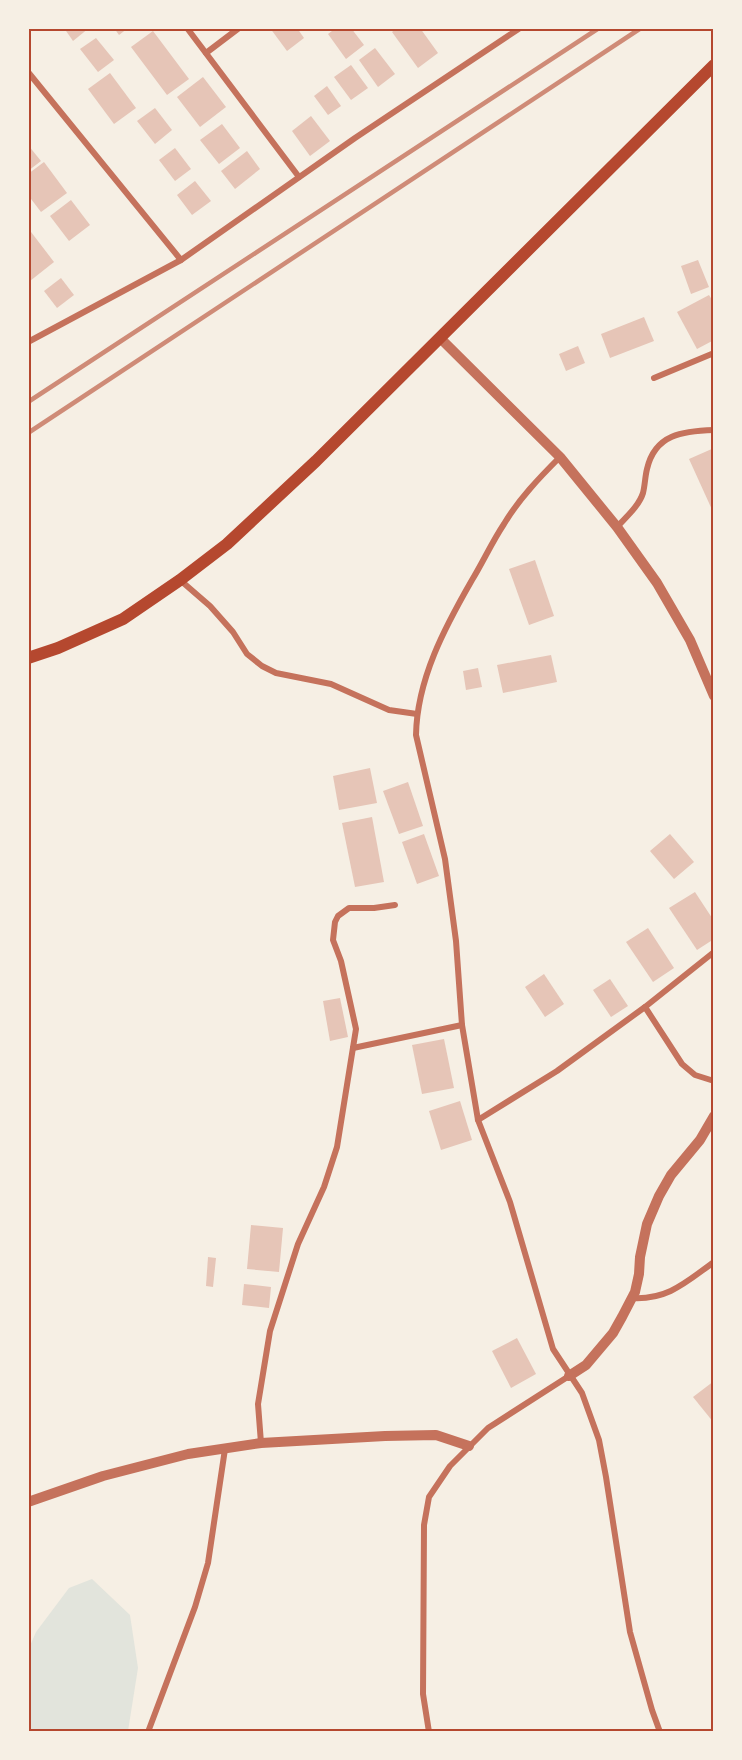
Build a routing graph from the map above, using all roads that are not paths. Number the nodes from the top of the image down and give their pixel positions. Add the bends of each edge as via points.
1 (187, 28) edge
2 (239, 28) edge
3 (520, 28) edge
4 (206, 53) junction
5 (714, 65) edge
6 (28, 72) edge
7 (299, 177) junction
8 (181, 260) junction
9 (440, 338) junction
10 (28, 342) edge
11 (714, 352) edge
12 (654, 378) dead end
13 (714, 430) edge
14 (560, 457) junction
15 (618, 527) junction
16 (180, 580) junction
17 (28, 658) edge
18 (714, 696) edge
19 (417, 714) junction
20 (395, 905) dead end
21 (714, 952) edge
22 (645, 1007) junction
23 (462, 1025) junction
24 (353, 1048) junction
25 (714, 1082) edge
26 (714, 1116) edge
27 (478, 1120) junction
28 (714, 1262) edge
29 (632, 1298) junction
30 (569, 1376) junction
31 (261, 1443) junction
32 (469, 1446) junction
33 (225, 1449) junction
34 (28, 1502) edge
35 (148, 1731) edge
36 (429, 1731) edge
37 (660, 1731) edge

1 - 4 street
2 - 4 street
3 - 7 street
4 - 7 street
5 - 9 main road
6 - 8 street
7 - 8 street
8 - 10 street
9 - 14 street
9 - 16 main road via 262,513
11 - 12 street
13 - 15 street via 681,432 654,452 642,495
14 - 15 street
14 - 19 street via 519,501 456,607 433,658
15 - 18 street via 690,640
16 - 17 main road via 123,619
16 - 19 street via 210,606 247,654 262,666 276,673 331,684 389,710
19 - 23 street via 416,735 446,859
20 - 24 street via 349,908 335,922 333,940 356,1029
21 - 22 street
22 - 25 street via 681,1064
22 - 27 street via 557,1071
23 - 24 street
23 - 27 street
24 - 31 street via 337,1147 298,1244 270,1331 258,1404
26 - 29 street via 659,1196 647,1224
27 - 30 street via 510,1202 553,1349
28 - 29 street via 674,1291
29 - 30 street via 613,1333 586,1365
30 - 32 street via 488,1428
30 - 37 street via 582,1393 599,1440 630,1632
31 - 32 street via 436,1435
31 - 33 street
32 - 36 street via 450,1466 426,1506 423,1694
33 - 34 street via 188,1454 104,1476
33 - 35 street via 208,1563

